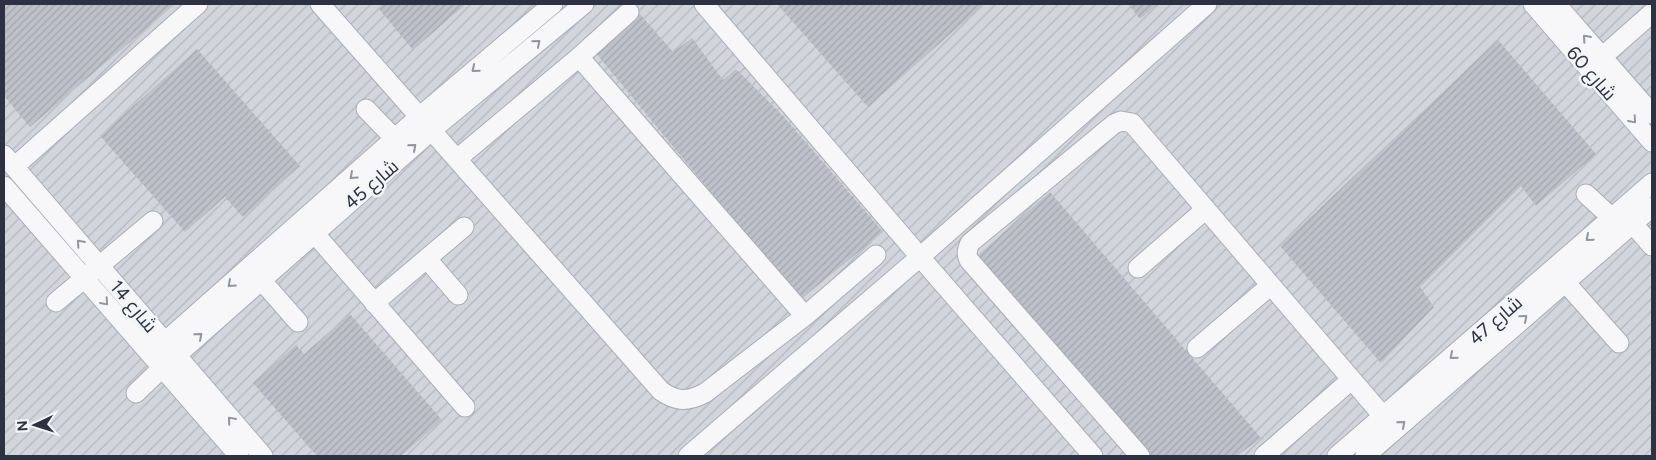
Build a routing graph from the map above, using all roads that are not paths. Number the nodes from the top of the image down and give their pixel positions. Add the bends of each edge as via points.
1 (198, 4) edge
2 (320, 4) edge
3 (553, 4) edge
4 (584, 4) edge
5 (704, 4) edge
6 (1207, 4) edge
7 (1532, 4) edge
8 (1556, 4) edge
9 (629, 12) dead end
10 (1652, 13) edge
11 (579, 57) junction
12 (1604, 68) junction
13 (366, 109) dead end
14 (1652, 114) edge
15 (419, 117) junction
16 (432, 130) junction
17 (395, 139) junction
18 (1652, 142) edge
19 (457, 159) junction
20 (9, 161) edge
21 (1652, 183) edge
22 (4, 186) edge
23 (1586, 194) dead end
24 (10, 205) edge
25 (1652, 207) edge
26 (1206, 209) junction
27 (1612, 218) junction
28 (153, 222) dead end
29 (1633, 224) junction
30 (464, 226) dead end
31 (314, 234) junction
32 (1652, 246) edge
33 (876, 255) dead end
34 (920, 257) junction
35 (427, 258) junction
36 (100, 266) junction
37 (1138, 268) dead end
38 (84, 279) junction
39 (262, 281) junction
40 (1565, 282) junction
41 (1271, 286) junction
42 (458, 296) dead end
43 (56, 302) dead end
44 (374, 303) junction
45 (805, 316) junction
46 (298, 322) dead end
47 (1619, 343) dead end
48 (1197, 348) dead end
49 (163, 355) junction
50 (1351, 380) junction
51 (136, 393) dead end
52 (465, 407) dead end
53 (1383, 416) junction
54 (1366, 451) edge
55 (1343, 455) edge
56 (239, 456) edge
57 (264, 456) edge
58 (688, 456) edge
59 (1092, 456) edge
60 (1140, 456) edge
61 (1264, 456) edge

1 - 20 street
2 - 15 street
3 -> 15 street, شارع 45
16 -> 4 street, شارع 45
5 - 34 street
6 - 34 street
7 - 12 street, شارع 60
12 -> 8 street, شارع 60
9 - 11 street
10 - 12 street
11 - 19 street
11 - 45 street
12 - 14 street, شارع 60
12 -> 18 street, شارع 60
13 - 17 street
15 - 16 street
15 - 17 street, شارع 45
16 - 19 street
31 -> 16 street, شارع 45
17 -> 49 street, شارع 45
19 - 45 street via 661,391 671,397 694,399 705,393
36 -> 20 street, شارع 14
21 - 27 street, شارع 47
22 - 24 street, شارع 14
23 - 27 street
24 - 38 street, شارع 14
25 - 29 street, شارع 47
26 - 37 street
26 - 41 street
26 - 60 street via 1132,123 1121,121 970,243 967,249 969,260
27 -> 53 street, شارع 47
28 - 36 street
29 - 32 street
29 - 40 street, شارع 47
30 - 35 street
31 - 39 street, شارع 45
31 - 44 street
33 - 45 street
34 - 58 street
34 - 59 street
35 - 42 street
35 - 44 street
36 - 38 street
36 - 49 street, شارع 14
38 - 43 street
38 -> 49 street, شارع 14
39 - 46 street
49 -> 39 street, شارع 45
40 - 47 street
54 -> 40 street, شارع 47
41 - 48 street
41 - 50 street
44 - 52 street
49 - 51 street
49 - 56 street, شارع 14
57 -> 49 street, شارع 14
50 - 53 street
50 - 61 street
53 - 54 street, شارع 47
54 - 55 street, شارع 47

